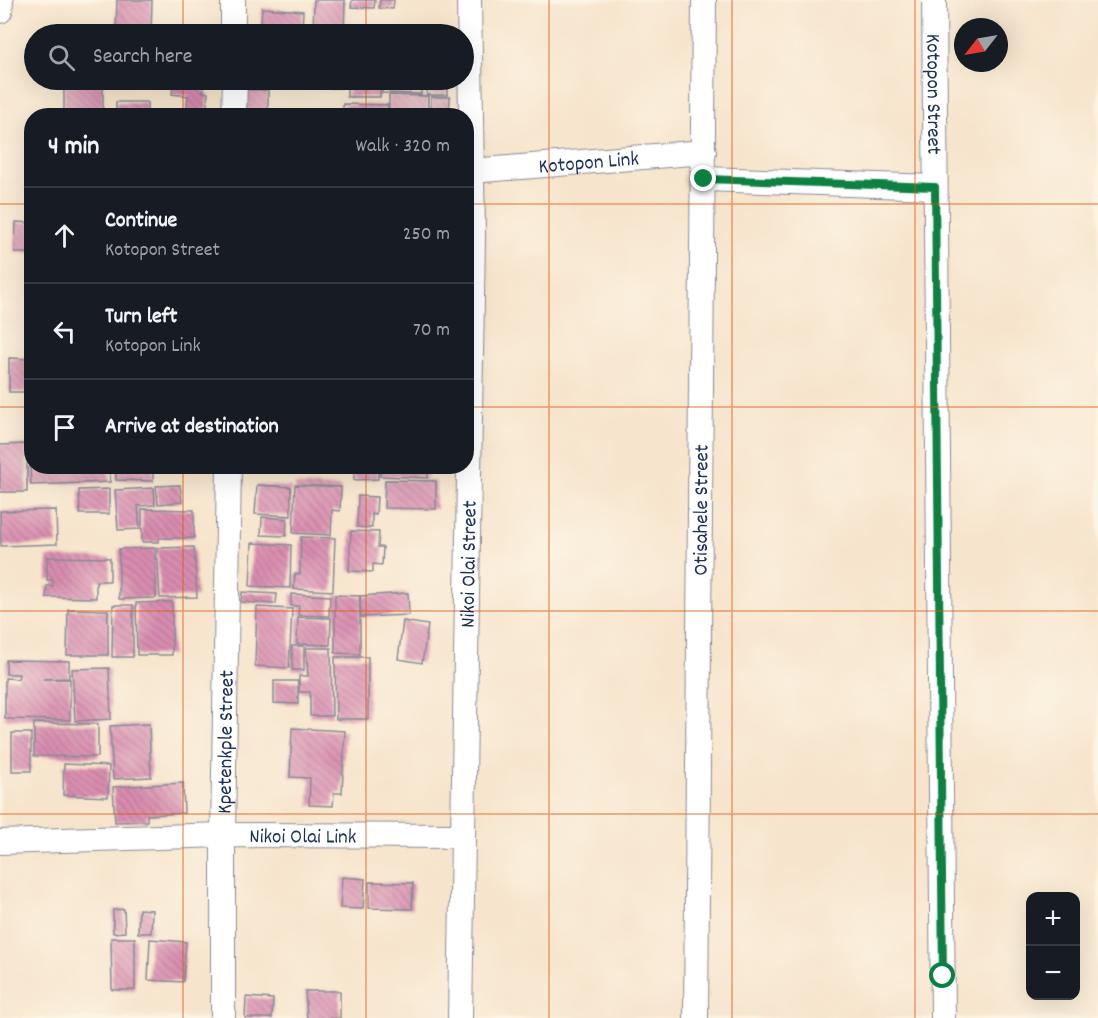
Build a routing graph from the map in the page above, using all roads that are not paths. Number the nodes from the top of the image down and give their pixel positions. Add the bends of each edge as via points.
1 (1, 0) edge
2 (233, 0) edge
3 (469, 0) edge
4 (704, 0) edge
5 (934, 0) edge
6 (0, 11) edge
7 (234, 24) edge
8 (469, 24) edge
9 (235, 90) edge
10 (471, 90) edge
11 (234, 108) edge
12 (471, 108) edge
13 (704, 152) junction
14 (474, 171) edge
15 (704, 179) junction
16 (935, 187) junction
17 (229, 474) edge
18 (469, 474) edge
19 (223, 835) junction
20 (463, 836) junction
21 (0, 842) edge
22 (223, 1018) edge
23 (460, 1018) edge
24 (696, 1018) edge
25 (943, 1018) edge

1 - 6 street
2 - 7 street
3 - 8 street, Nikoi Olai Street
4 - 13 street, Otisahele Street
5 - 16 street, Kotopon Street
9 - 11 street
10 - 12 street, Nikoi Olai Street
13 - 14 street, Kotopon Link
13 - 15 street, Otisahele Street
15 - 16 street
15 - 24 street, Otisahele Street
16 - 25 street, Kotopon Street
17 - 19 street, Kpetenkple Street
18 - 20 street, Nikoi Olai Street
19 - 20 street, Nikoi Olai Link
19 - 21 street, Nikoi Olai Link
19 - 22 street, Kpetenkple Street
20 - 23 street, Nikoi Olai Street

